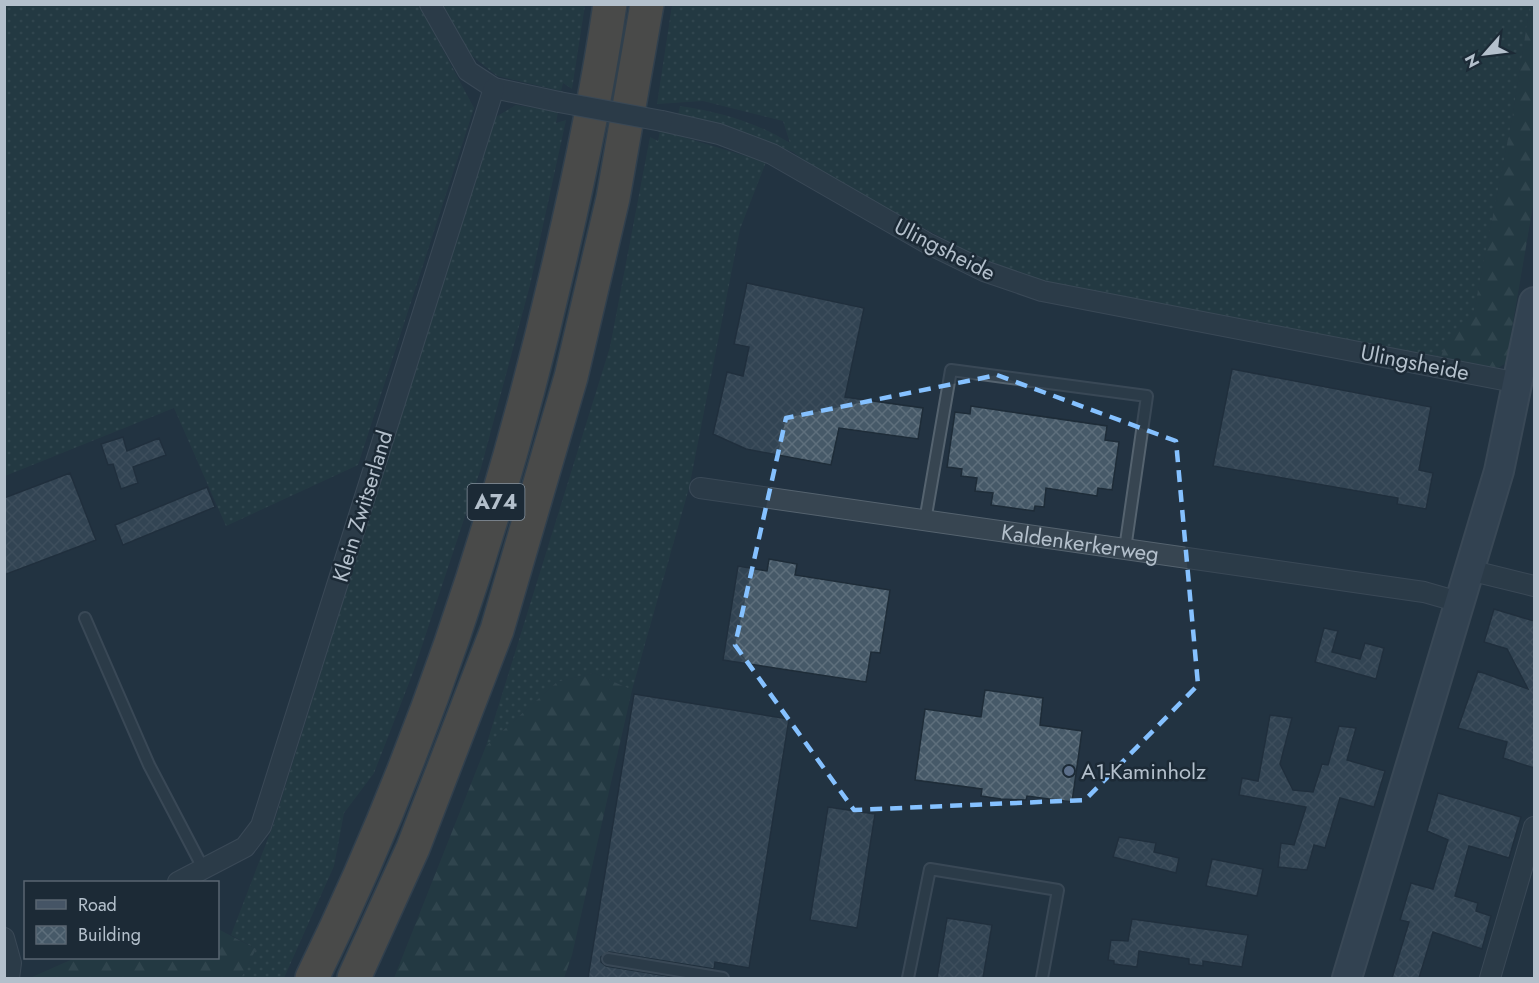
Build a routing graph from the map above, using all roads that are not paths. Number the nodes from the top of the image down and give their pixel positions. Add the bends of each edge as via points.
1 (430, 4) edge
2 (610, 4) edge
3 (647, 4) edge
4 (494, 88) junction
5 (1534, 302) edge
6 (1519, 383) junction
7 (700, 488) dead end
8 (926, 520) junction
9 (1125, 549) junction
10 (1469, 570) junction
11 (1534, 586) edge
12 (1459, 602) junction
13 (85, 618) dead end
14 (1534, 827) edge
15 (204, 870) junction
16 (180, 881) edge
17 (4, 938) edge
18 (608, 959) dead end
19 (15, 966) edge
20 (312, 978) edge
21 (354, 978) edge
22 (723, 978) edge
23 (908, 978) edge
24 (1042, 978) edge
25 (1347, 978) edge
26 (1490, 978) edge

1 - 4 street, Ulingsheide via 468,71
2 - 20 highway, A74 via 577,188 534,373 468,598 376,838
3 - 21 highway, A74 via 613,198 579,343 503,609 413,848
4 - 6 street, Ulingsheide, bridge via 719,134 772,153 927,243 984,271 1042,291
4 - 15 street, Klein Zwitserland via 261,826 245,847
5 - 6 main road
6 - 10 main road
7 - 8 street, Kaldenkerkerweg
8 - 9 street, Kaldenkerkerweg
8 - 9 lane via 951,370 1147,396
9 - 12 street, Kaldenkerkerweg via 1424,592
10 - 11 street
10 - 12 main road
12 - 25 main road
13 - 15 lane via 149,765
14 - 26 street
15 - 16 street, Klein Zwitserland
17 - 19 street
18 - 22 lane
23 - 24 lane via 930,869 1058,890

